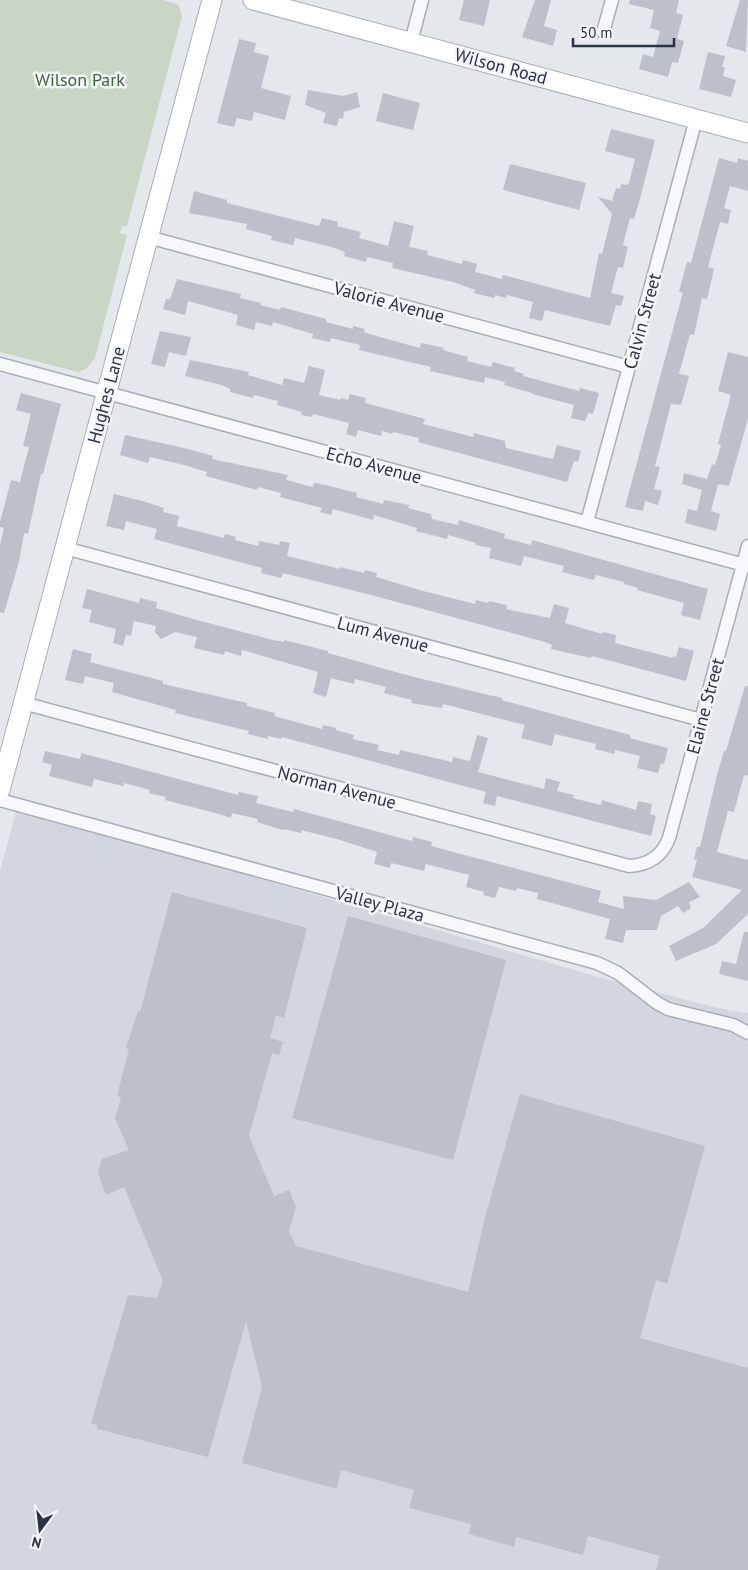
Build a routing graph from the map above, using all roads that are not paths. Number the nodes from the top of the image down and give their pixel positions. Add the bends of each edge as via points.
1 (212, 0) edge
2 (253, 0) edge
3 (422, 0) edge
4 (612, 0) edge
5 (603, 32) dead end
6 (411, 42) junction
7 (696, 119) junction
8 (748, 133) edge
9 (148, 237) junction
10 (0, 364) edge
11 (629, 367) junction
12 (107, 392) junction
13 (587, 522) junction
14 (748, 546) edge
15 (65, 548) junction
16 (746, 565) edge
17 (23, 703) junction
18 (701, 720) junction
19 (0, 790) edge
20 (0, 800) edge
21 (652, 861) joint
22 (748, 1033) edge

1 - 9 street, Hughes Lane
2 - 6 street, Wilson Road
3 - 6 street
4 - 5 street
6 - 7 street, Wilson Road
7 - 8 street, Wilson Road
7 - 11 street, Calvin Street
9 - 11 street, Valorie Avenue
9 - 12 street, Hughes Lane
10 - 12 street, Echo Avenue
11 - 13 street, Calvin Street
12 - 13 street, Echo Avenue
12 - 15 street, Hughes Lane
13 - 16 street, Echo Avenue
14 - 16 street, Elaine Street
15 - 17 street, Hughes Lane
15 - 18 street, Lum Avenue
16 - 18 street, Elaine Street
17 - 19 street, Hughes Lane
17 - 21 street, Norman Avenue via 629,866
18 - 21 street, Elaine Street via 669,838
20 - 22 street, Valley Plaza via 598,963 618,973 668,1009 733,1025

